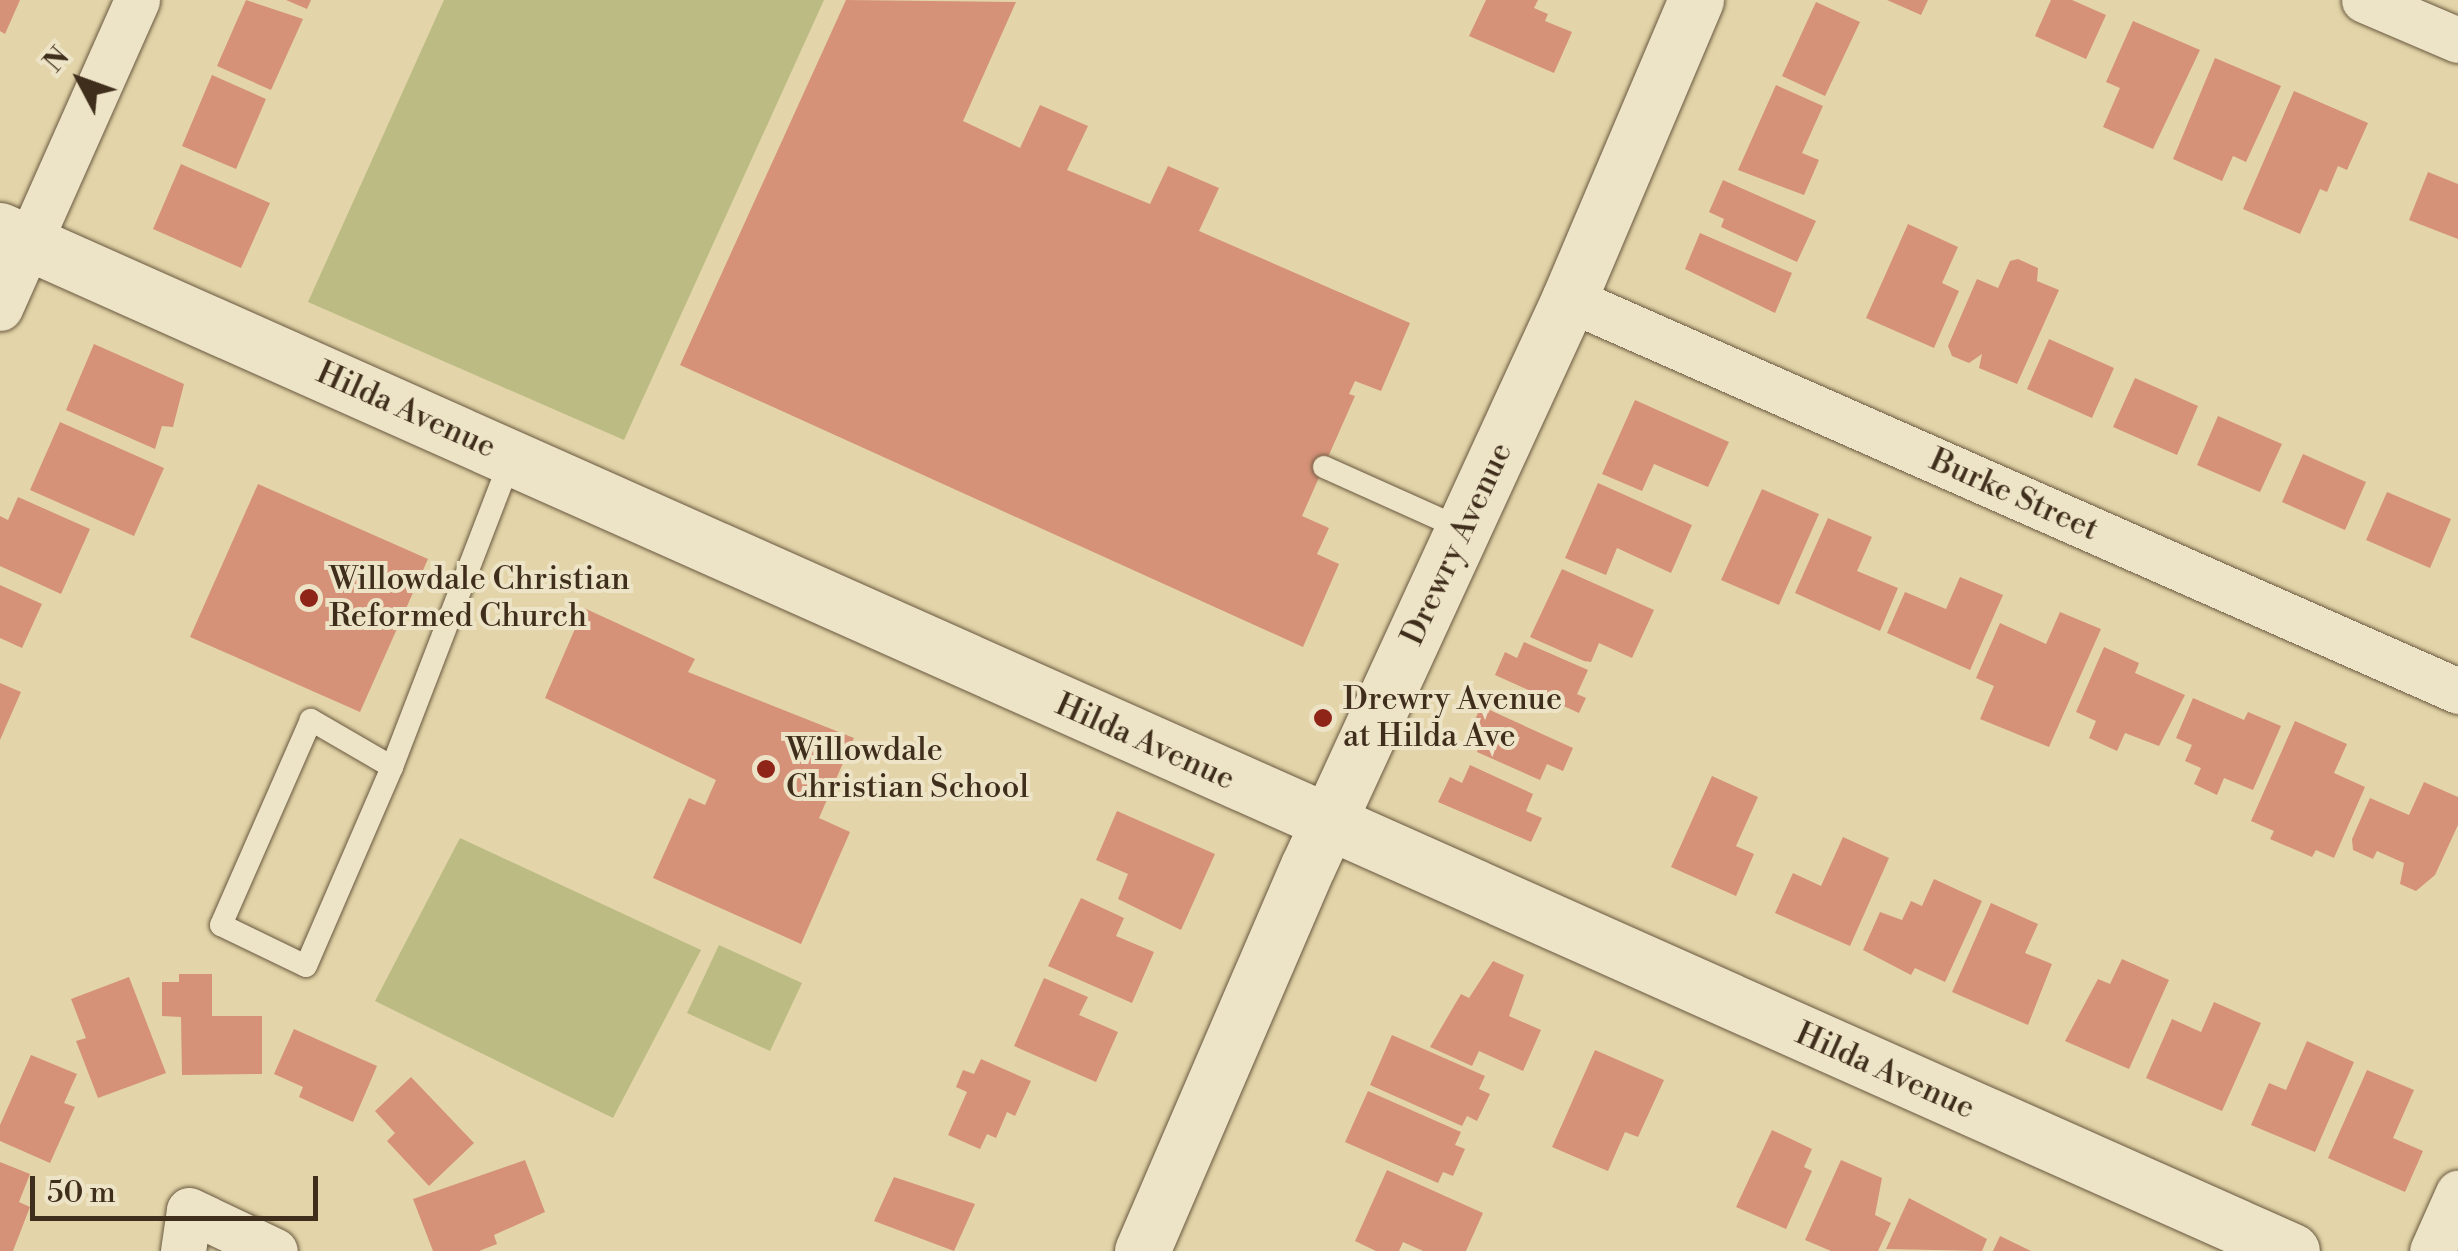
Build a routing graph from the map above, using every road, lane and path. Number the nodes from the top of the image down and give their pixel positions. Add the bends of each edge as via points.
1 (137, 0) edge
2 (1696, 0) edge
3 (2364, 0) edge
4 (2458, 40) edge
5 (15, 237) edge
6 (1569, 299) junction
7 (0, 308) edge
8 (512, 456) junction
9 (1324, 467) dead end
10 (1463, 530) junction
11 (2458, 692) edge
12 (392, 768) junction
13 (1328, 824) junction
14 (2458, 1193) edge
15 (182, 1251) edge
16 (276, 1251) edge
17 (1142, 1251) edge
18 (2292, 1251) edge
19 (2432, 1251) edge

1 - 5 street
2 - 6 street, Drewry Avenue
3 - 4 street
5 - 7 street
5 - 8 street, Hilda Avenue
6 - 10 street, Drewry Avenue
6 - 11 street, Burke Street
8 - 12 lane
8 - 13 street, Hilda Avenue
9 - 10 lane
10 - 13 street, Drewry Avenue
12 - 12 lane via 306,966 221,925 311,720
13 - 17 street, Drewry Avenue
13 - 18 street, Hilda Avenue
14 - 19 street
15 - 16 street via 189,1210

